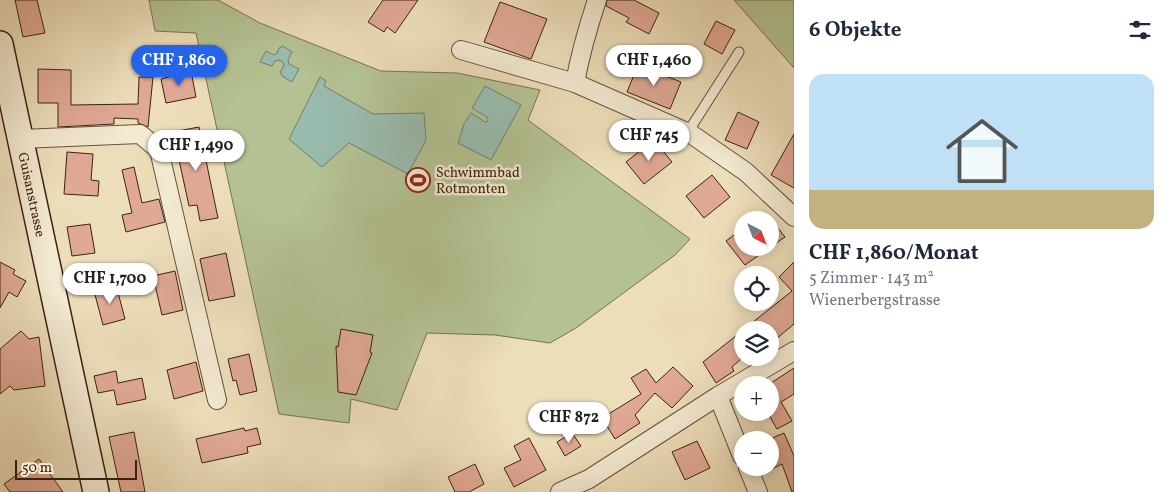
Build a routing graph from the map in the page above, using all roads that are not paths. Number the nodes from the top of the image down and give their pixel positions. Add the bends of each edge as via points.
1 (598, 0) edge
2 (0, 44) edge
3 (461, 50) dead end
4 (739, 52) dead end
5 (575, 83) junction
6 (688, 132) junction
7 (21, 140) junction
8 (794, 217) edge
9 (794, 351) edge
10 (718, 396) junction
11 (217, 400) dead end
12 (734, 436) edge
13 (751, 476) edge
14 (591, 485) edge
15 (96, 492) edge
16 (560, 492) edge
17 (758, 492) edge

1 - 5 street
2 - 7 street, Guisanstrasse
3 - 5 street
4 - 6 lane
5 - 6 street
6 - 8 street via 746,172
7 - 11 street via 140,134 159,150
7 - 15 street, Guisanstrasse
9 - 10 street
10 - 12 street
10 - 14 street
13 - 17 street
14 - 16 street

